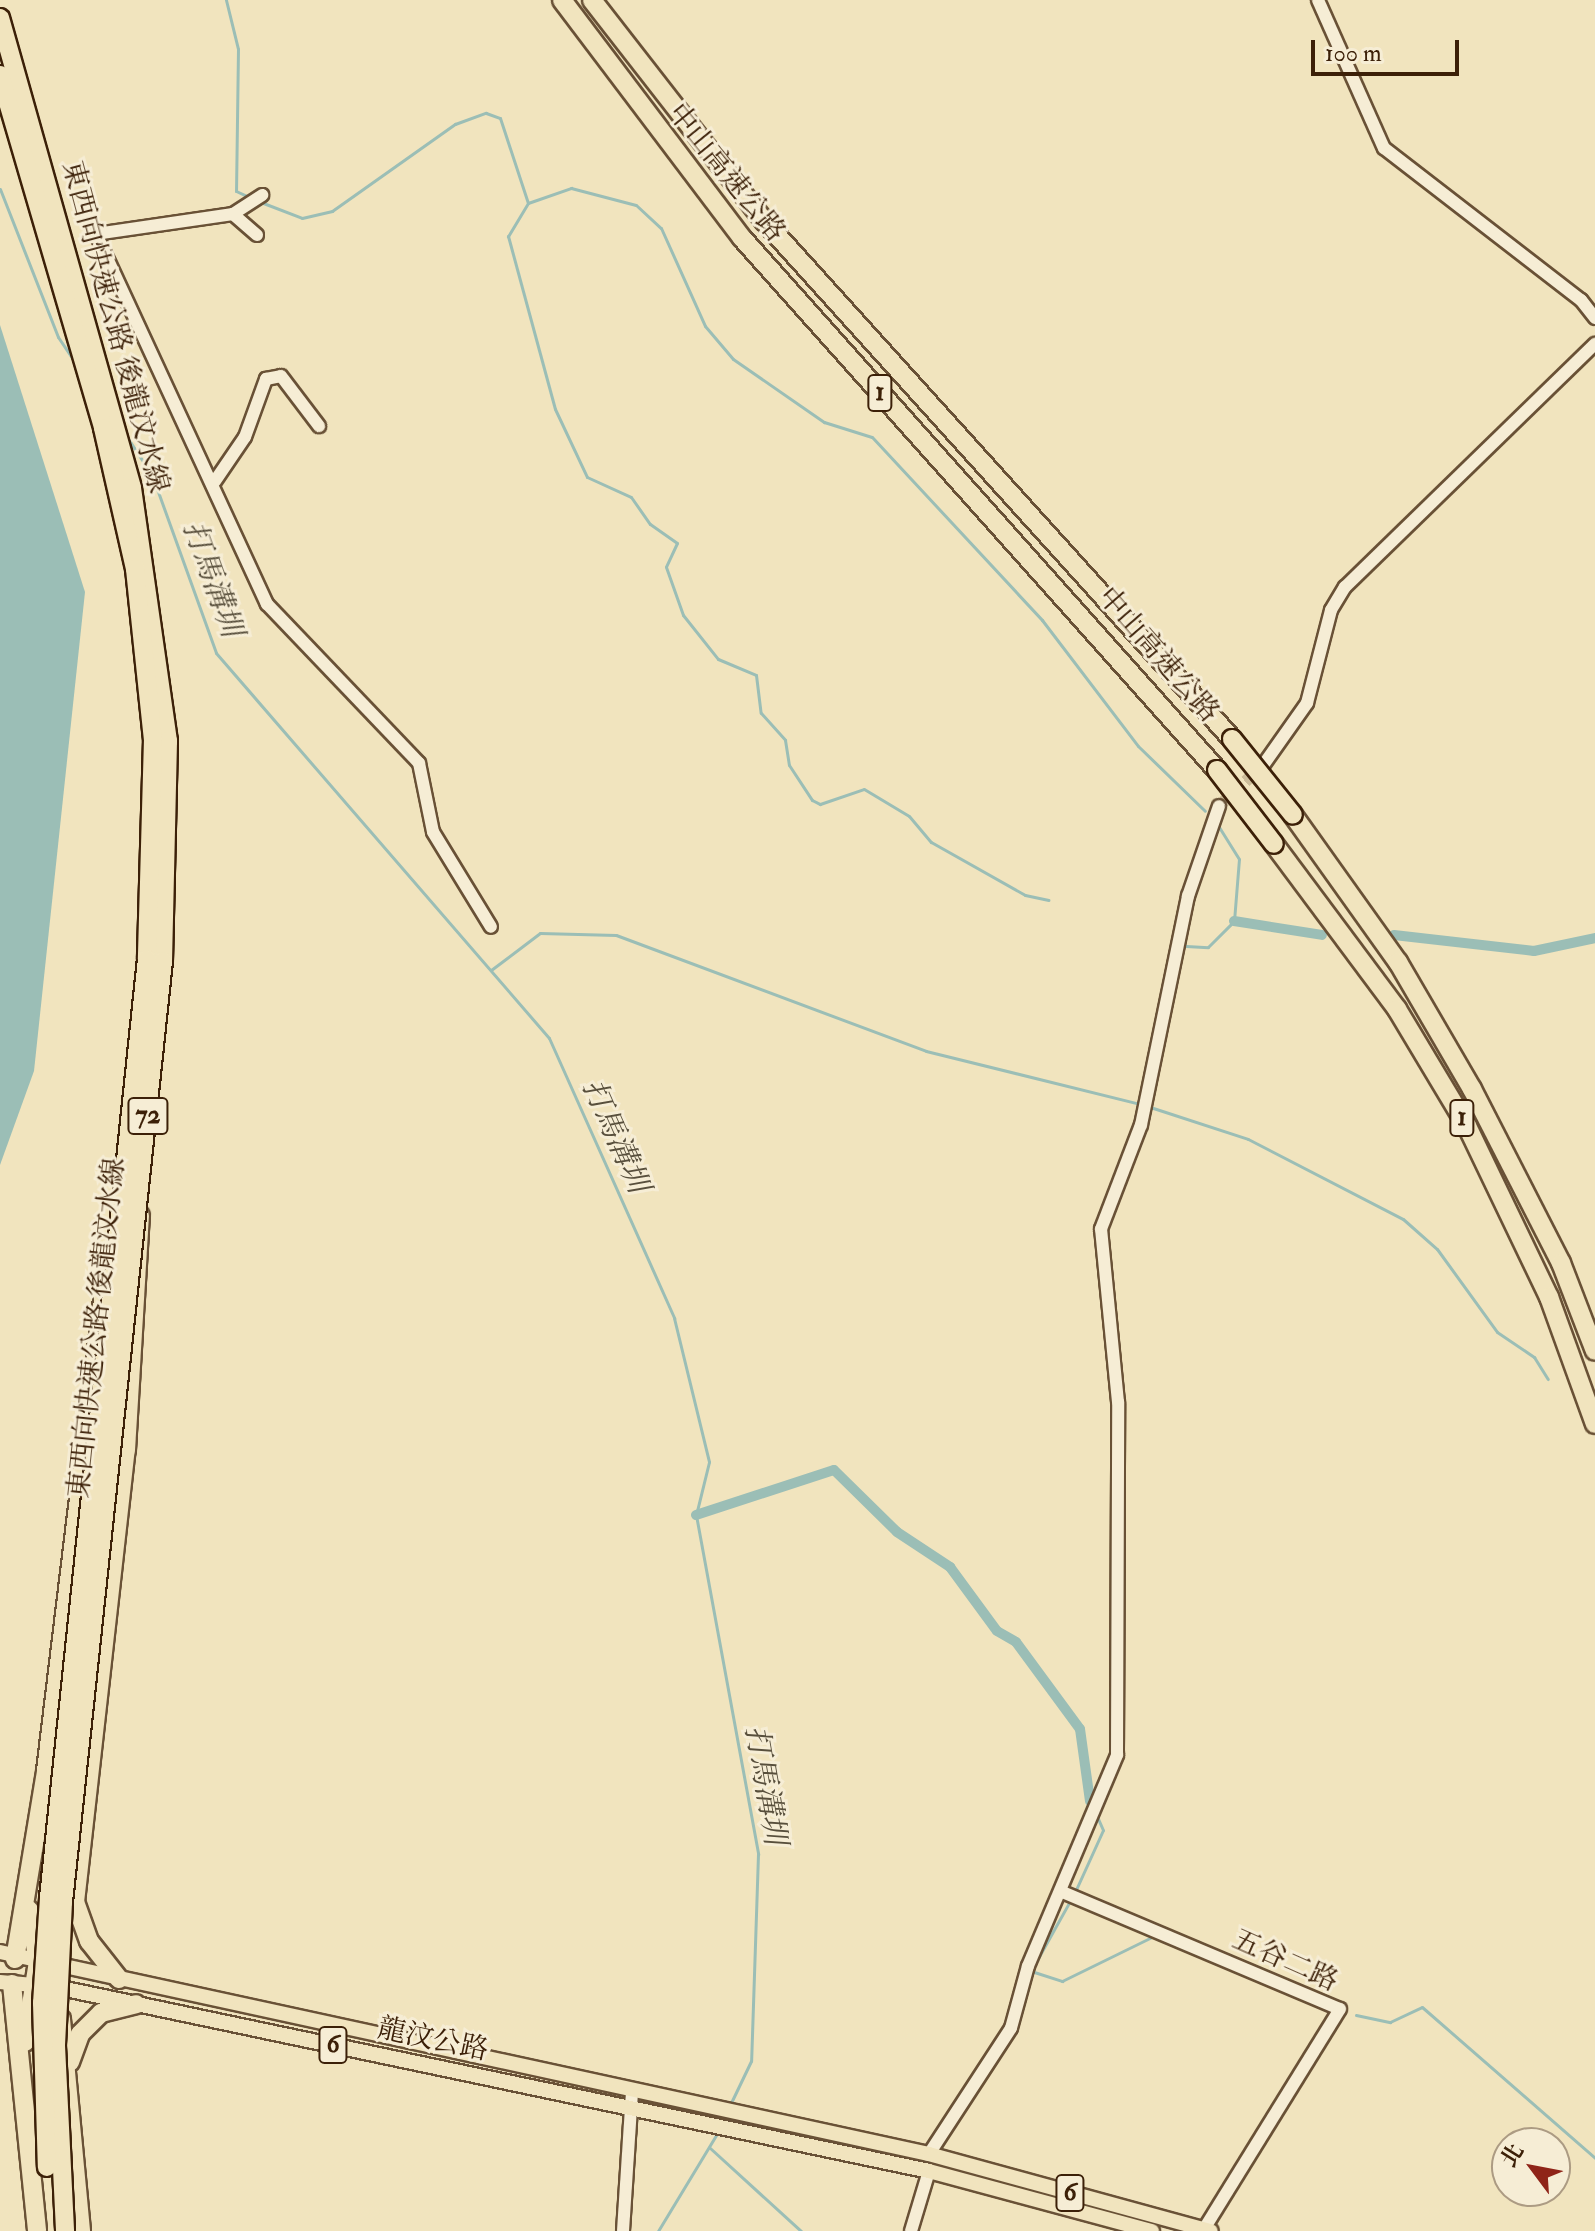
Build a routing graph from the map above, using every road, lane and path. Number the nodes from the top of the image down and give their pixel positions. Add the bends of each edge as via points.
1 (562, 0) edge
2 (592, 0) edge
3 (1318, 0) edge
4 (0, 18) edge
5 (0, 75) edge
6 (262, 195) dead end
7 (233, 214) junction
8 (257, 235) dead end
9 (1595, 318) edge
10 (1595, 344) edge
11 (319, 426) dead end
12 (215, 481) junction
13 (1264, 764) tunnel mouth
14 (1219, 806) tunnel mouth
15 (491, 927) dead end
16 (127, 1170) junction
17 (139, 1204) junction
18 (1595, 1351) edge
19 (1595, 1424) edge
20 (1067, 1894) junction
21 (28, 1899) junction
22 (75, 1902) junction
23 (5, 1956) edge
24 (38, 1962) junction
25 (57, 1967) junction
26 (119, 1979) junction
27 (4, 1981) edge
28 (37, 1984) junction
29 (56, 1987) junction
30 (136, 2004) junction
31 (69, 2065) junction
32 (23, 2066) junction
33 (632, 2091) junction
34 (629, 2109) junction
35 (929, 2154) junction
36 (929, 2171) junction
37 (1207, 2230) edge
38 (37, 2231) edge
39 (52, 2231) edge
40 (65, 2231) edge
41 (81, 2231) edge
42 (623, 2231) edge
43 (911, 2231) edge
44 (1152, 2231) edge

1 - 19 highway, 中山高速公路 / 1, bridge via 742,238 1073,601 1217,770 1397,1009 1467,1126 1549,1297
2 - 18 highway, 中山高速公路 / 1, bridge via 764,221 1232,739 1293,815 1398,962 1472,1089 1561,1263
3 - 9 street via 1384,148 1581,300
4 - 17 highway, 東西向快速公路 後龍汶水線 / 72, bridge via 117,426 163,670 168,893
5 - 16 highway, 東西向快速公路 後龍汶水線 / 72, bridge via 103,428 147,668 155,835
6 - 7 street
7 - 8 street
7 - 12 street via 96,234
10 - 13 street via 1345,587 1331,610 1307,703
11 - 12 street via 281,376 266,379 249,429
12 - 15 street via 267,604 419,763 433,832
14 - 20 street via 1188,896 1146,1105 1101,1229 1118,1402 1122,1646 1117,1755
16 - 21 highway via 96,1340
16 - 39 highway, 東西向快速公路 後龍汶水線 / 72, bridge via 43,1988
17 - 22 highway via 143,1244 126,1450
17 - 40 highway, 東西向快速公路 後龍汶水線 / 72, bridge via 63,1902 56,2046
20 - 35 street via 1028,1966 1011,2028
20 - 37 street, 五谷二路 via 1340,2009
21 - 23 highway
21 - 24 highway
22 - 25 highway
22 - 26 highway via 89,1941
23 - 24 main road, 6
24 - 25 main road, 6
24 - 28 highway
25 - 26 main road, 龍汶公路 / 6
25 - 29 highway
26 - 33 main road, 龍汶公路 / 6
27 - 28 main road, 6
27 - 32 highway
28 - 29 main road, 龍汶公路 / 6
28 - 32 highway
29 - 30 main road, 龍汶公路 / 6
29 - 31 highway
30 - 31 highway via 101,2013 80,2034
30 - 34 main road, 龍汶公路 / 6
31 - 41 highway
32 - 38 highway
33 - 34 street
33 - 35 main road, 6
34 - 36 main road, 6
34 - 42 street
35 - 36 main road
35 - 37 main road, 6
36 - 43 street
36 - 44 main road, 6

